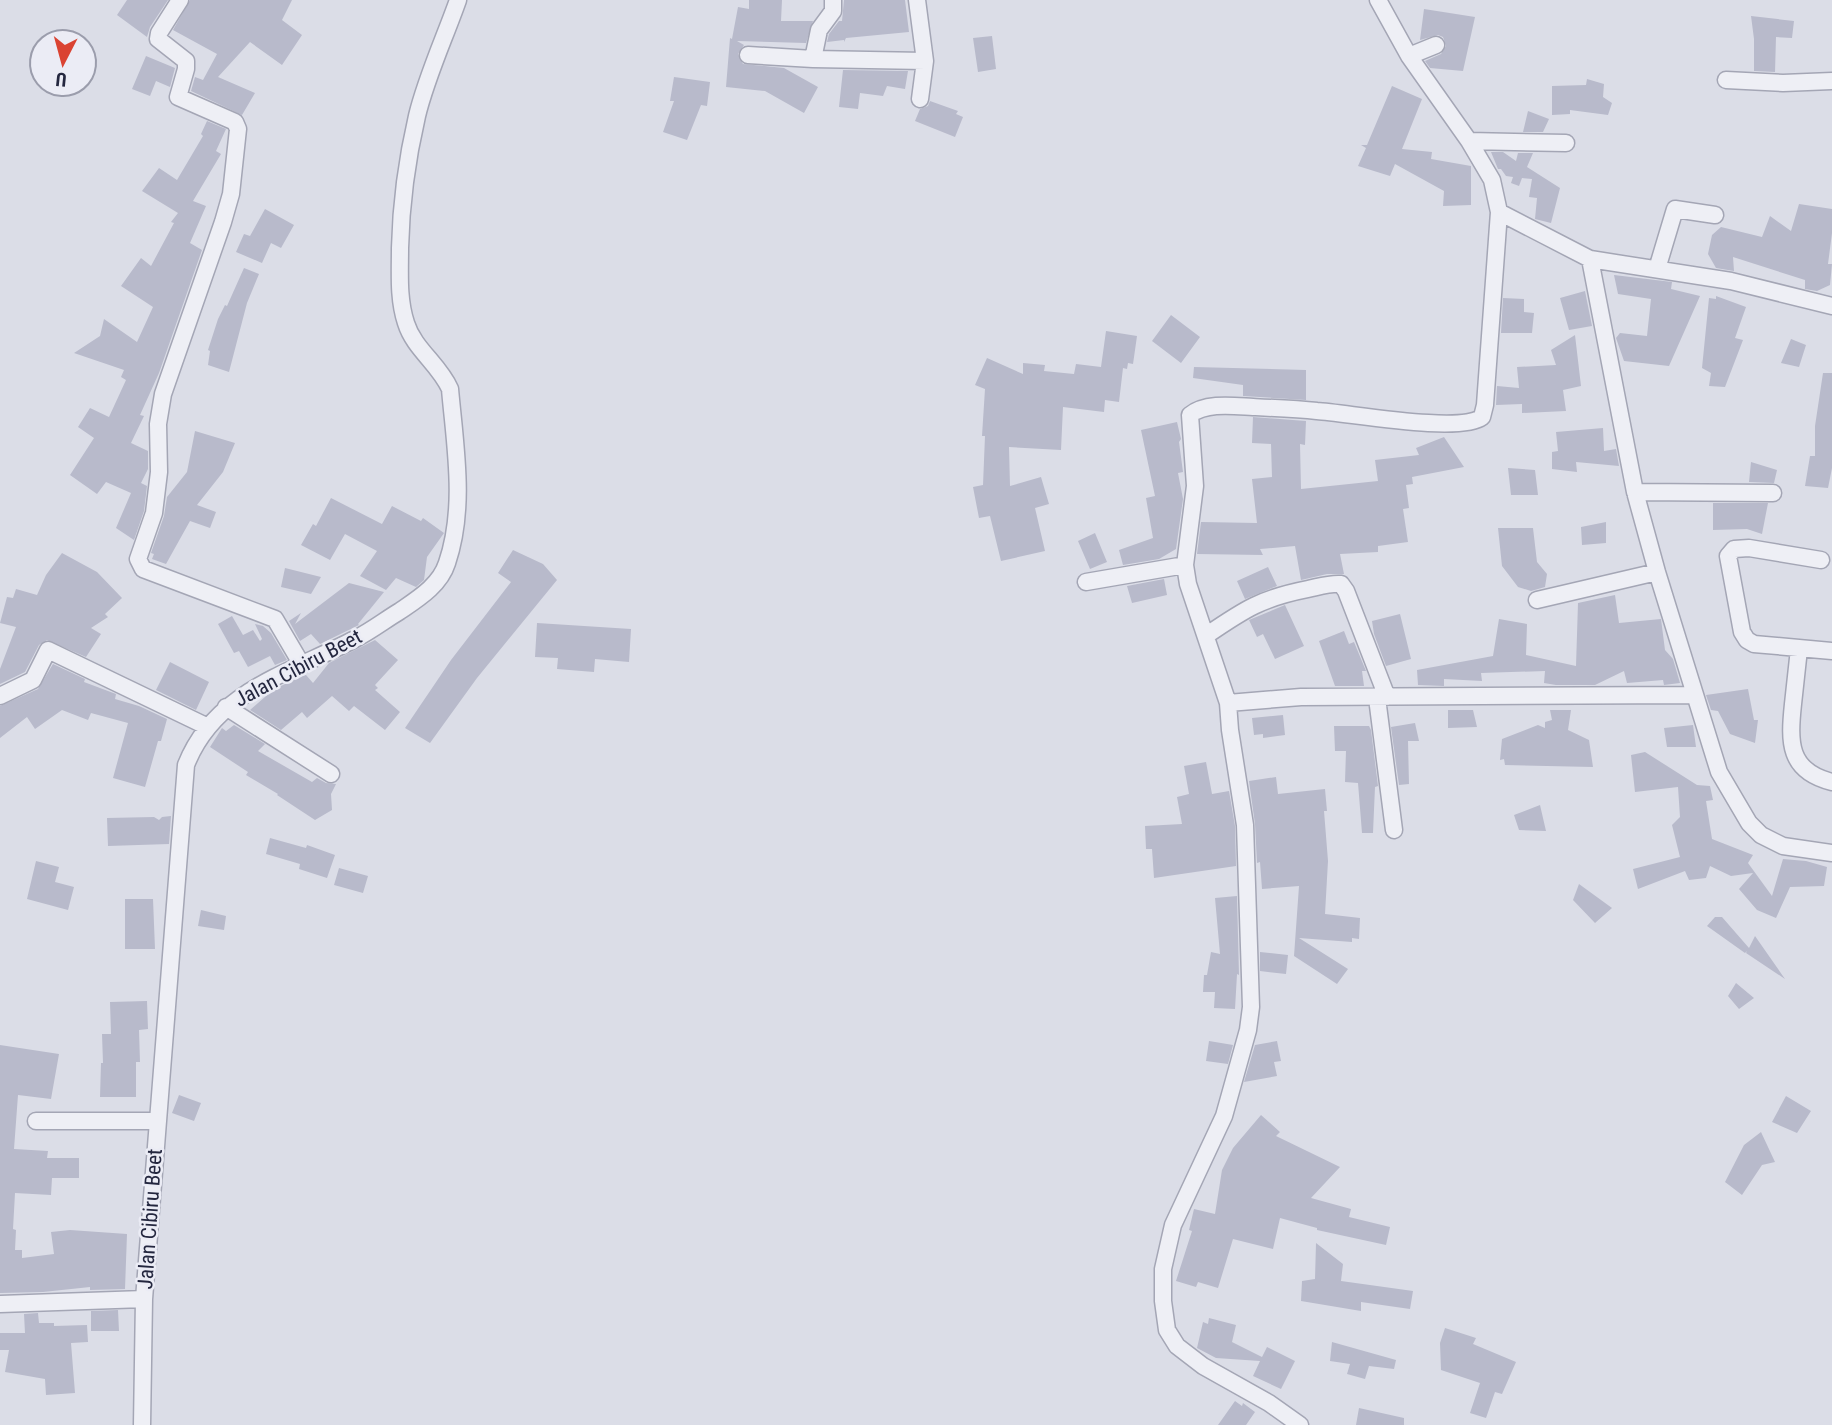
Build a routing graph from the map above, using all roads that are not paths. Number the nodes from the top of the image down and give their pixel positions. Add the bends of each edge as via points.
1 (180, 0) edge
2 (458, 0) edge
3 (833, 0) edge
4 (917, 0) edge
5 (1378, 0) edge
6 (1436, 45) dead end
7 (748, 55) dead end
8 (1409, 56) junction
9 (813, 59) junction
10 (925, 61) junction
11 (1726, 80) dead end
12 (1832, 81) edge
13 (920, 99) dead end
14 (1469, 141) junction
15 (1566, 143) dead end
16 (1499, 212) junction
17 (1715, 215) dead end
18 (1590, 259) junction
19 (1657, 270) junction
20 (1832, 306) edge
21 (1635, 492) junction
22 (1773, 494) dead end
23 (1821, 560) dead end
24 (1185, 565) junction
25 (1657, 572) junction
26 (1086, 582) dead end
27 (1536, 600) dead end
28 (1206, 635) junction
29 (1799, 649) junction
30 (1832, 651) edge
31 (302, 665) junction
32 (1694, 695) junction
33 (0, 696) edge
34 (1382, 698) junction
35 (1228, 704) junction
36 (226, 707) junction
37 (206, 726) junction
38 (331, 774) dead end
39 (1832, 782) edge
40 (1394, 830) dead end
41 (1832, 853) edge
42 (36, 1121) dead end
43 (158, 1121) junction
44 (144, 1299) junction
45 (0, 1304) edge
46 (142, 1425) edge
47 (1300, 1425) edge

1 - 31 street via 158,39 186,61 178,97 235,122 238,129 231,194 163,394 154,513 138,559 142,569 275,619
2 - 31 street, Jalan Cibiru Beet via 418,114 401,204 400,266 406,323 415,343 450,389 457,528 447,566 432,588 358,638
3 - 9 street via 833,11 819,30
4 - 10 street
5 - 8 street
6 - 8 street
7 - 9 street
8 - 14 street
9 - 10 street
10 - 13 street
11 - 12 street
14 - 15 street
14 - 16 street via 1492,180
16 - 18 street
16 - 24 street via 1482,417 1447,424 1318,411 1233,406 1198,409 1189,418 1195,486
17 - 19 street via 1675,209
18 - 19 street
18 - 21 street
19 - 20 street via 1731,281
21 - 22 street
21 - 25 street
23 - 29 street via 1749,548 1734,549 1728,556 1747,640
24 - 26 street
24 - 28 street
25 - 27 street
25 - 32 street
28 - 34 street via 1264,600 1340,584
28 - 35 street
29 - 30 street
29 - 39 street via 1791,747 1801,767
31 - 36 street, Jalan Cibiru Beet
32 - 34 street
32 - 41 street via 1719,772 1749,824 1783,846
33 - 37 street via 33,680 48,650
34 - 35 street via 1301,697
34 - 40 street
35 - 47 street via 1245,825 1251,1007 1224,1116 1173,1225 1163,1269 1163,1301 1167,1330 1177,1346
36 - 37 street, Jalan Cibiru Beet
36 - 38 street
37 - 43 street, Jalan Cibiru Beet via 186,765
42 - 43 street
43 - 44 street, Jalan Cibiru Beet
44 - 45 street
44 - 46 street, Jalan Cibiru Beet

